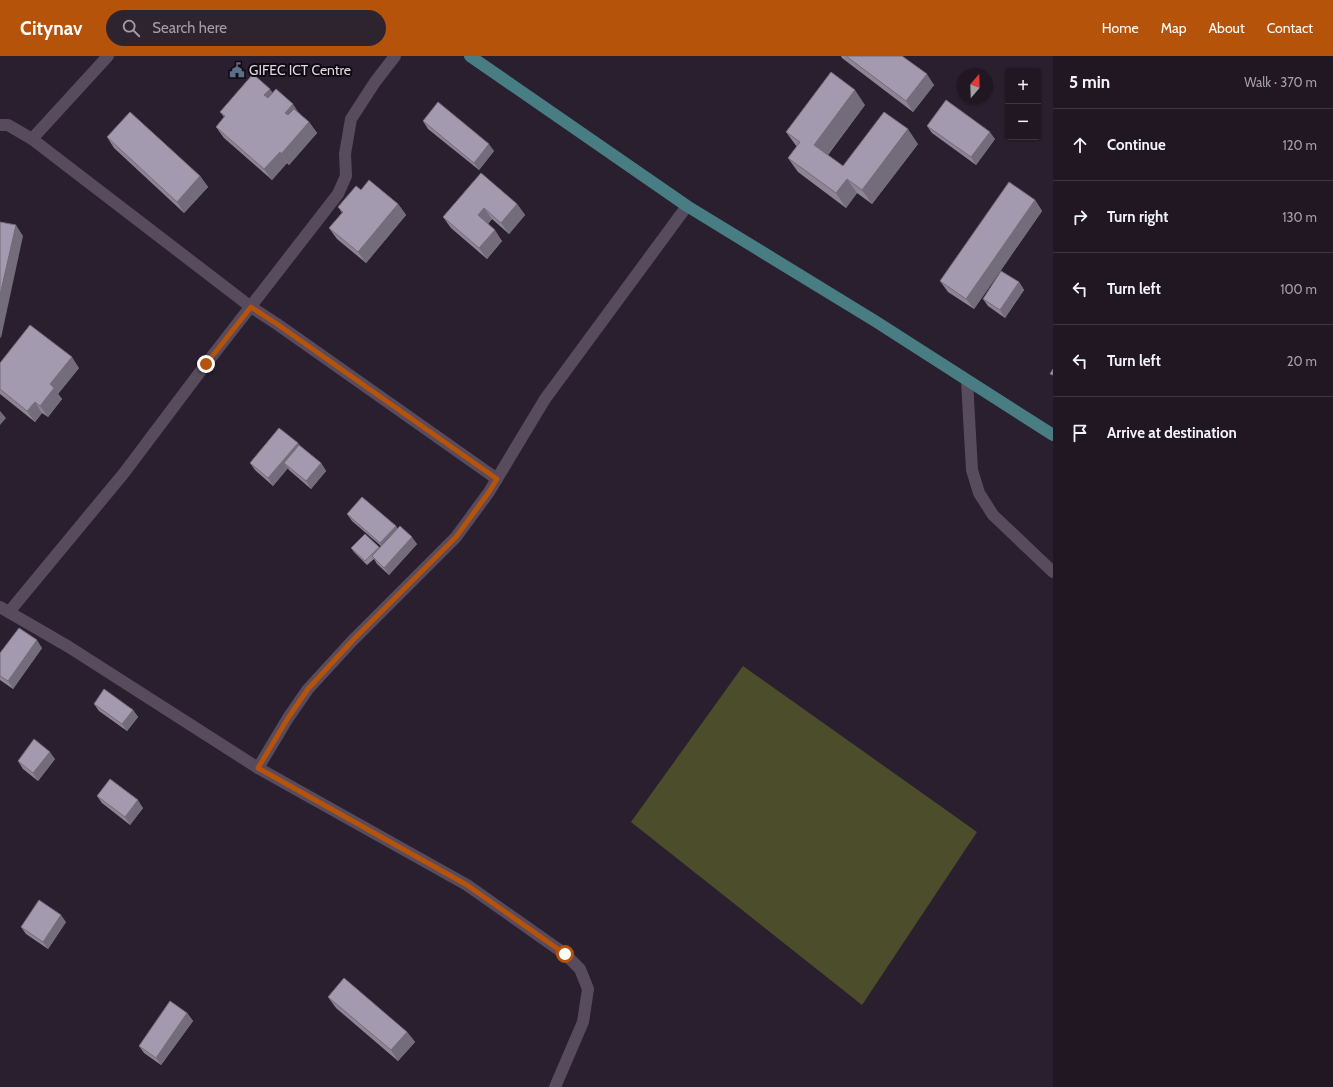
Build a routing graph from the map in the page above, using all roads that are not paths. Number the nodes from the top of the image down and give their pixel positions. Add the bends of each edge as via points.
1 (108, 56) edge
2 (395, 56) edge
3 (470, 56) edge
4 (0, 126) edge
5 (32, 139) junction
6 (687, 206) junction
7 (251, 307) junction
8 (967, 380) junction
9 (1053, 435) edge
10 (497, 479) junction
11 (1053, 572) edge
12 (4, 610) edge
13 (258, 768) junction
14 (555, 1087) edge

1 - 5 street
2 - 7 street via 351,119 345,154 346,176 338,194
3 - 6 main road
4 - 5 street via 8,125
5 - 7 street
6 - 8 main road
6 - 10 street via 545,399
7 - 10 street
7 - 12 street via 124,473
8 - 9 main road
8 - 11 street via 972,470 979,493 993,514
10 - 13 street via 456,537 308,689
12 - 13 street via 69,647
13 - 14 street via 467,885 565,954 580,969 588,990 583,1022

